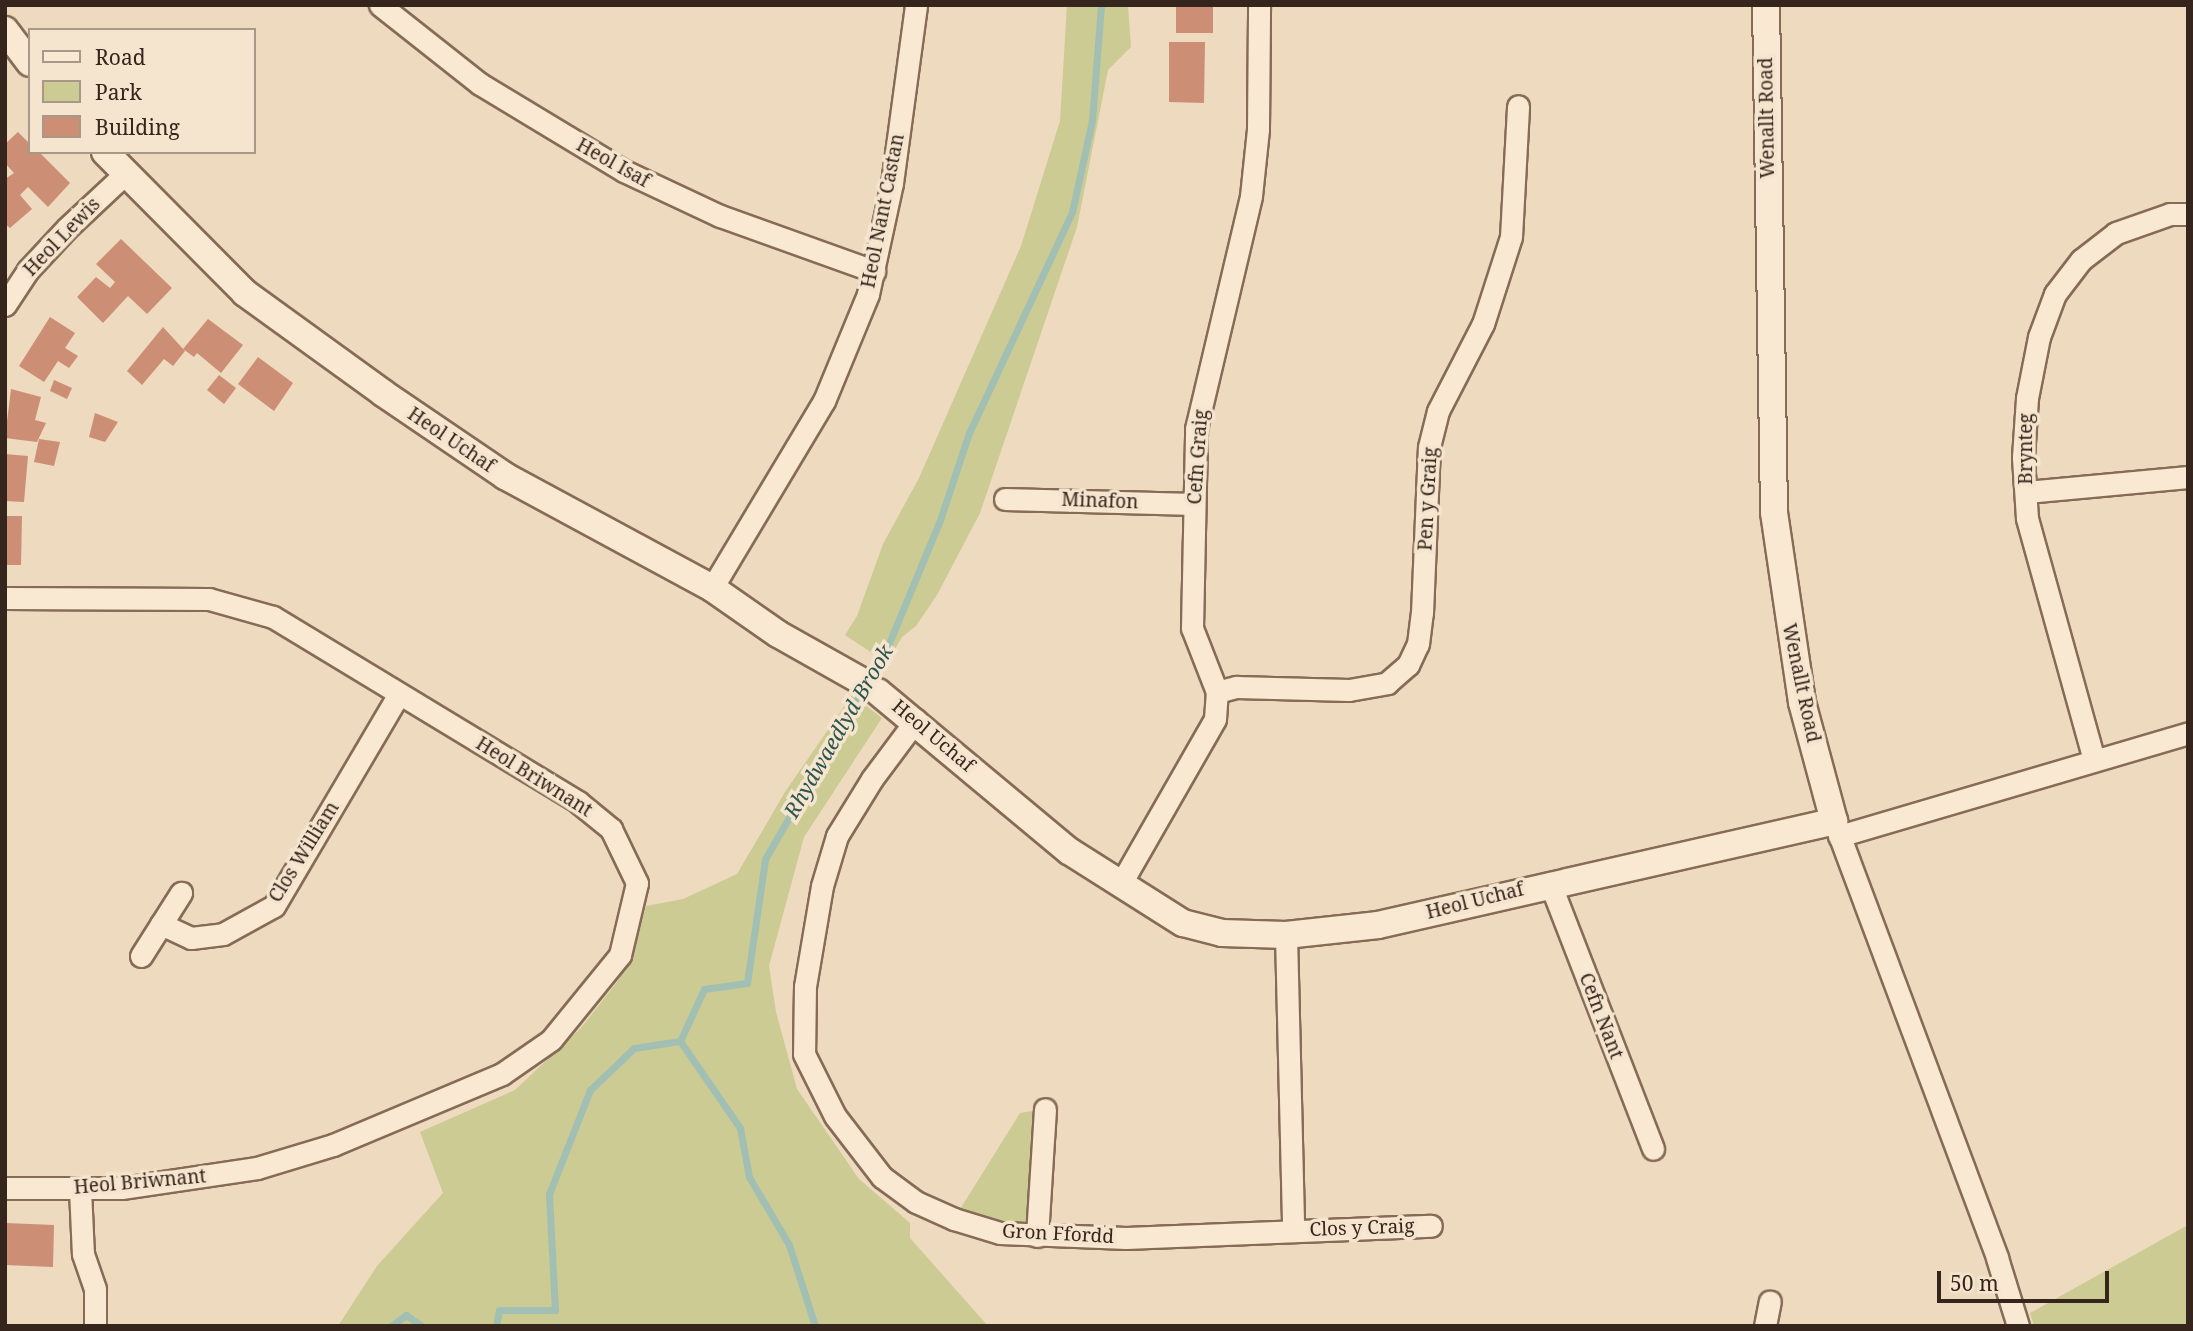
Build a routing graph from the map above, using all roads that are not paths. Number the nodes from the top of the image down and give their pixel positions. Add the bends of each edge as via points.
1 (380, 5) edge
2 (915, 5) edge
3 (1259, 5) edge
4 (1766, 5) edge
5 (5, 30) edge
6 (28, 60) edge
7 (1518, 106) dead end
8 (107, 154) edge
9 (125, 174) junction
10 (2188, 214) edge
11 (874, 271) junction
12 (5, 305) edge
13 (2188, 477) edge
14 (2026, 492) junction
15 (1005, 499) dead end
16 (1194, 504) junction
17 (712, 588) junction
18 (5, 598) edge
19 (1217, 692) junction
20 (399, 694) junction
21 (916, 720) junction
22 (2187, 737) edge
23 (2094, 760) junction
24 (1837, 829) junction
25 (1549, 883) junction
26 (1120, 885) junction
27 (181, 893) dead end
28 (161, 924) junction
29 (1286, 935) junction
30 (141, 956) dead end
31 (1045, 1109) dead end
32 (1653, 1149) dead end
33 (5, 1188) edge
34 (80, 1189) junction
35 (1430, 1226) dead end
36 (1293, 1230) junction
37 (1037, 1236) junction
38 (1770, 1301) dead end
39 (95, 1326) edge
40 (1765, 1326) edge
41 (2018, 1326) edge

1 - 11 street, Heol Isaf via 480,85 624,172 720,216
2 - 11 street, Heol Nant Castan via 892,183
3 - 16 street, Cefn Graig via 1258,129 1251,196 1196,429
4 - 24 street, Wenallt Road via 1774,512 1802,702
5 - 6 street
7 - 19 street, Pen y Graig via 1511,237 1483,324 1438,411 1429,447 1422,613 1418,645 1408,665 1387,683 1349,690 1236,687
8 - 9 street, Heol Uchaf
9 - 12 street, Heol Lewis via 51,244
9 - 17 street, Heol Uchaf via 245,293 383,393 505,476
10 - 14 street, Brynteg via 2170,214 2116,233 2081,260 2055,294 2039,337 2027,398
11 - 17 street, Heol Nant Castan via 824,401
13 - 14 street
14 - 23 street, Brynteg via 2036,564
15 - 16 street, Minafon
16 - 19 street, Cefn Graig via 1192,628
17 - 21 street, Heol Uchaf
18 - 20 street, Heol Briwnant via 209,599 241,606 273,617
19 - 26 street via 1215,719 1196,758
20 - 28 street, Clos William via 274,906 223,934 191,938
20 - 34 street, Heol Briwnant via 578,802 611,829 636,883 620,955 551,1040 502,1074 419,1112 257,1168 183,1182
21 - 26 street, Heol Uchaf via 1069,850
21 - 37 street, Gron Ffordd via 837,836 822,886 805,986 804,1054 835,1116 882,1177 916,1202 954,1219 1000,1233
22 - 23 street
23 - 24 street
24 - 25 street, Heol Uchaf
24 - 41 street, Wenallt Road via 1997,1258
25 - 29 street, Heol Uchaf via 1378,925
25 - 32 street, Cefn Nant
26 - 29 street, Heol Uchaf via 1183,923 1222,933
27 - 28 street
28 - 30 street
29 - 36 street
31 - 37 street
33 - 34 street, Heol Briwnant
34 - 39 street via 83,1254 95,1289
35 - 36 street, Clos y Craig
36 - 37 street, Gron Ffordd via 1126,1238
38 - 40 street

